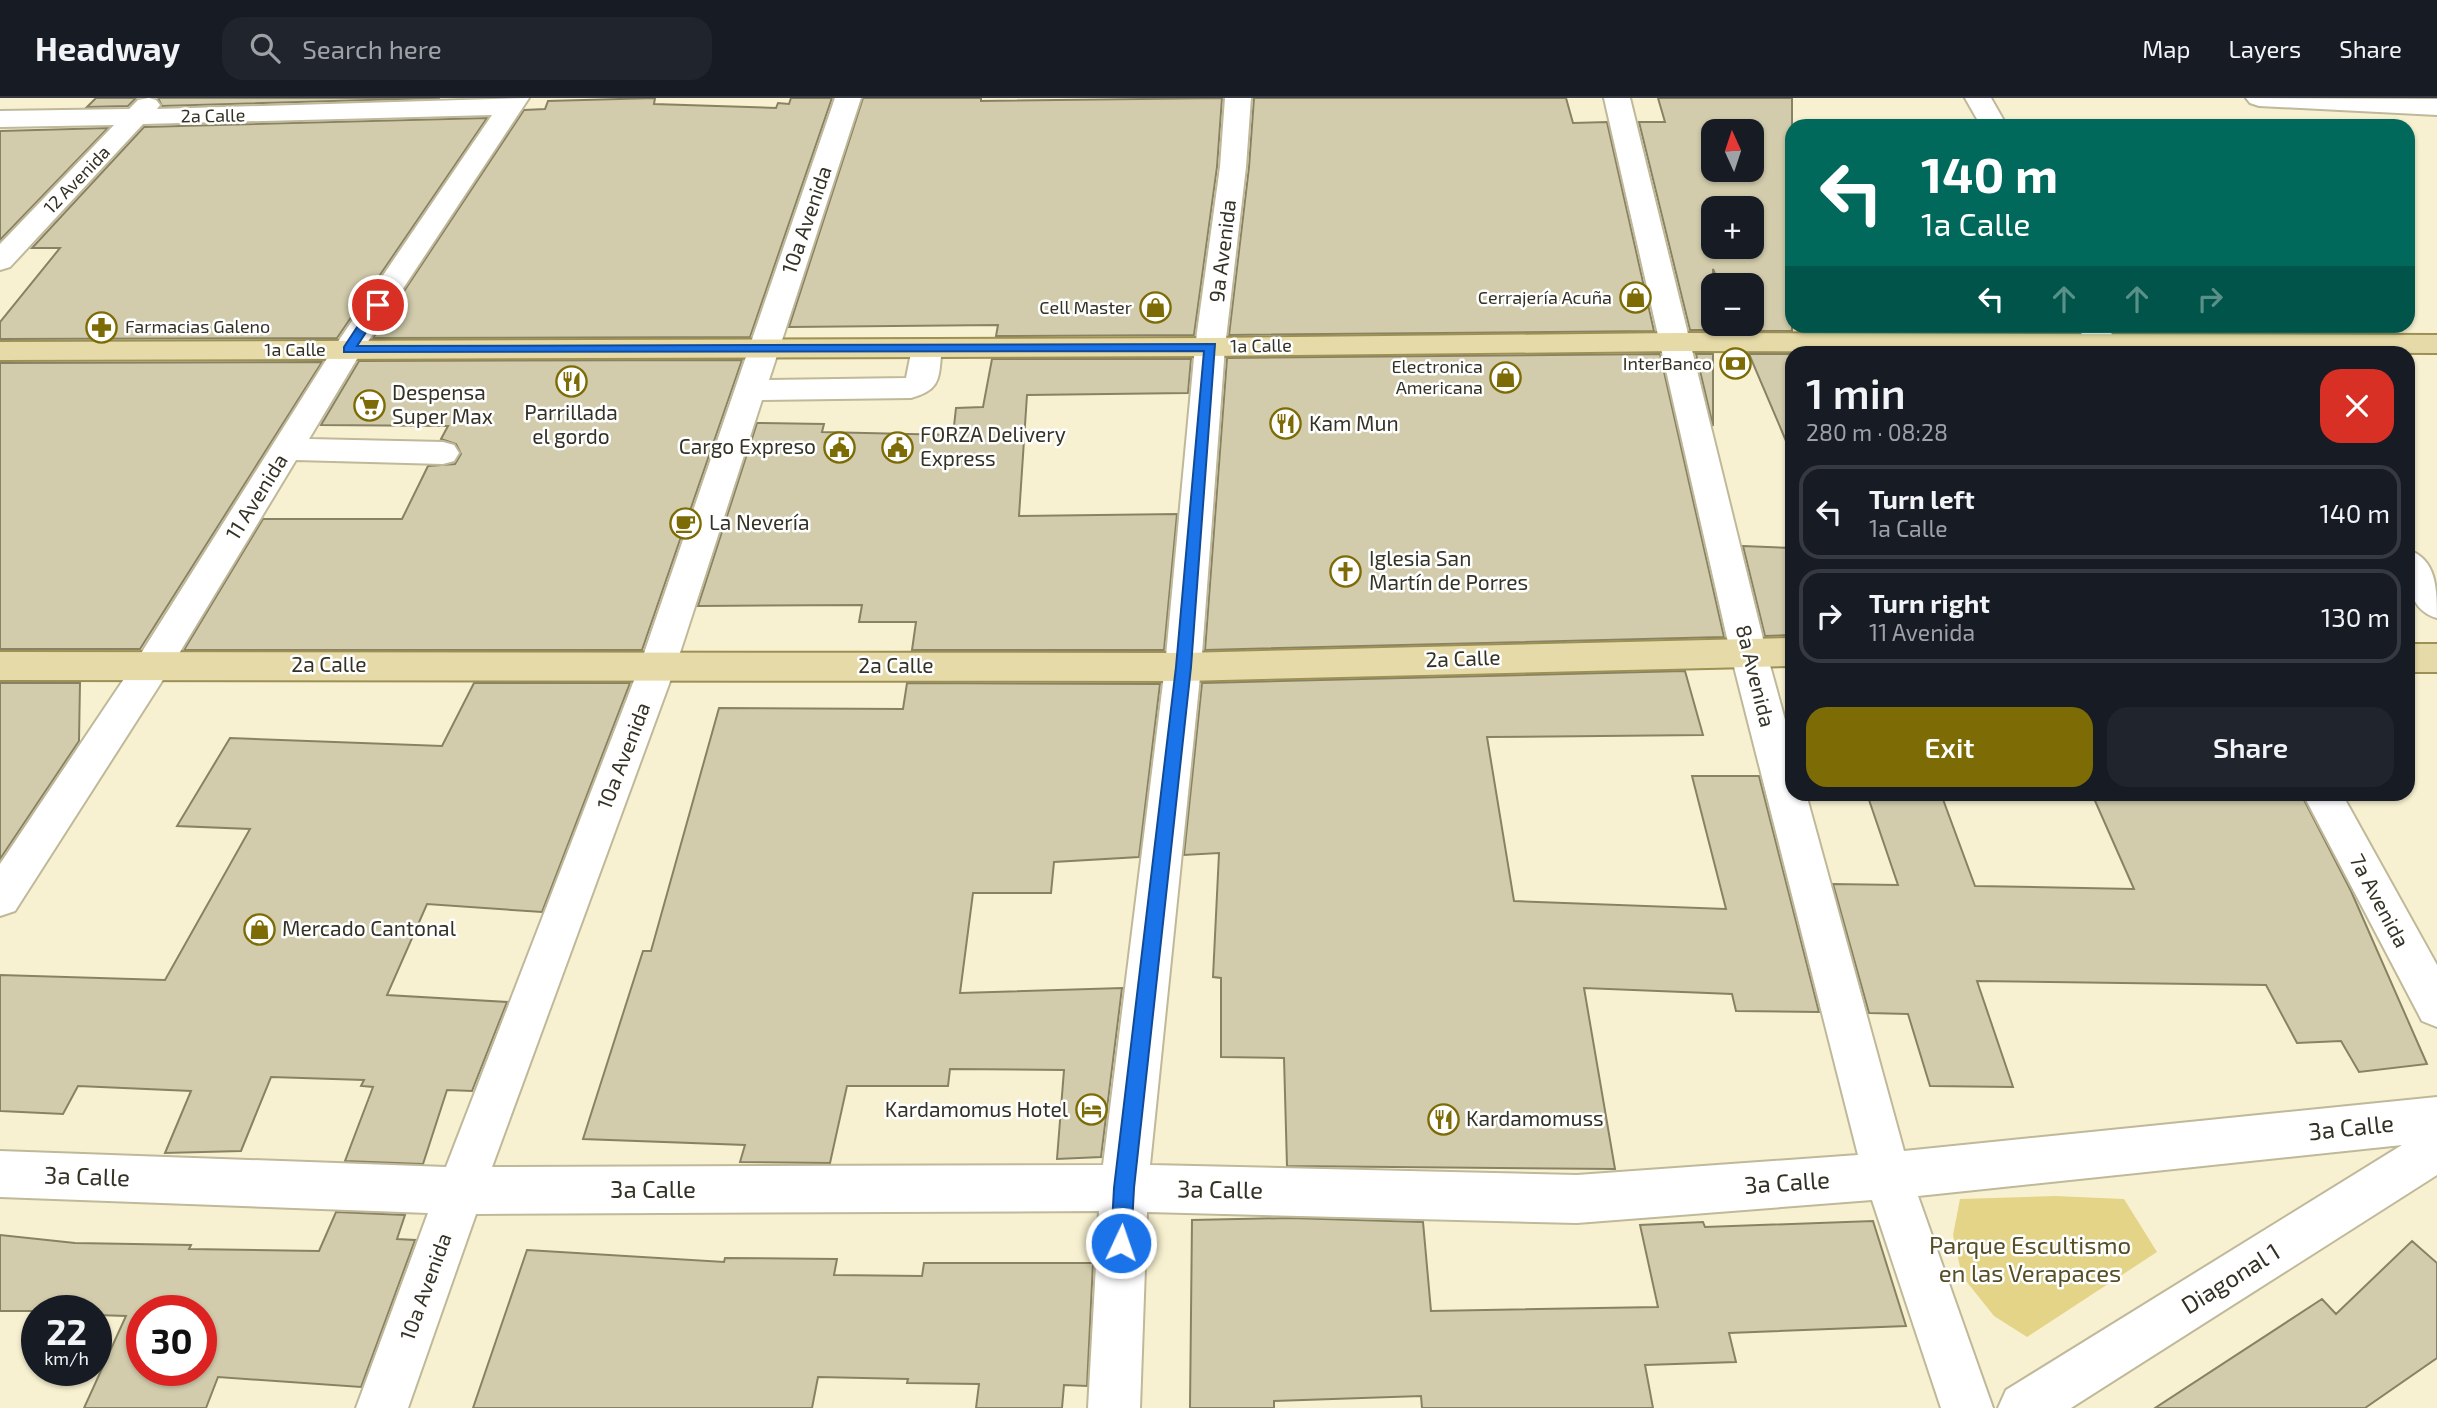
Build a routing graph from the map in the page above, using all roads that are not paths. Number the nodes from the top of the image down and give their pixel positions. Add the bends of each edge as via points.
1 (848, 98) edge
2 (1238, 98) edge
3 (1617, 98) edge
4 (1978, 98) edge
5 (2259, 98) edge
6 (513, 103) edge
7 (145, 107) edge
8 (2437, 107) edge
9 (0, 119) edge
10 (1990, 119) edge
11 (0, 261) edge
12 (2101, 341) edge
13 (1676, 342) junction
14 (2437, 344) edge
15 (2215, 346) edge
16 (2375, 346) edge
17 (1210, 347) junction
18 (763, 348) junction
19 (927, 348) junction
20 (348, 349) junction
21 (0, 351) edge
22 (749, 390) junction
23 (286, 449) junction
24 (443, 453) dead end
25 (2415, 572) edge
26 (2437, 605) edge
27 (1748, 652) junction
28 (1785, 652) edge
29 (2415, 658) edge
30 (2437, 658) edge
31 (153, 665) junction
32 (659, 665) junction
33 (0, 666) edge
34 (1183, 667) junction
35 (1785, 791) edge
36 (1788, 801) edge
37 (2326, 801) edge
38 (0, 898) edge
39 (2437, 1007) edge
40 (2437, 1119) edge
41 (2437, 1149) edge
42 (0, 1174) edge
43 (1887, 1176) junction
44 (1124, 1188) junction
45 (460, 1191) junction
46 (382, 1408) edge
47 (1114, 1408) edge
48 (1967, 1408) edge
49 (2024, 1408) edge

1 - 18 street, 10a Avenida
2 - 17 street, 9a Avenida
3 - 13 street, 8a Avenida
4 - 10 street
5 - 8 street
6 - 7 street, 2a Calle
6 - 20 street, 11 Avenida
7 - 9 street, 2a Calle
7 - 11 street, 12 Avenida
12 - 13 main road, 1a Calle
12 - 15 main road, 1a Calle
13 - 17 main road, 1a Calle
13 - 27 street, 8a Avenida
14 - 16 main road, 1a Calle
17 - 19 main road, 1a Calle
17 - 34 street, 9a Avenida
18 - 19 main road, 1a Calle
18 - 20 main road, 1a Calle
18 - 22 street, 10a Avenida
19 - 22 street via 922,383 912,388
20 - 21 main road, 1a Calle
20 - 23 street, 11 Avenida
22 - 32 street, 10a Avenida
23 - 24 street
23 - 31 street, 11 Avenida
25 - 26 street
27 - 28 main road, 2a Calle
27 - 34 main road, 2a Calle
27 - 35 street, 8a Avenida
29 - 30 main road
31 - 32 main road, 2a Calle
31 - 33 main road, 2a Calle
31 - 38 street, 11 Avenida
32 - 34 main road, 2a Calle
32 - 45 street, 10a Avenida
34 - 44 street, 9a Avenida
36 - 43 street, 8a Avenida
37 - 39 street, 7a Avenida
40 - 43 street, 3a Calle
41 - 49 street, Diagonal 1
42 - 45 street, 3a Calle
43 - 44 street, 3a Calle via 1577,1199
43 - 48 street, 8a Avenida
44 - 45 street, 3a Calle
44 - 47 street, 9a Avenida
45 - 46 street, 10a Avenida

